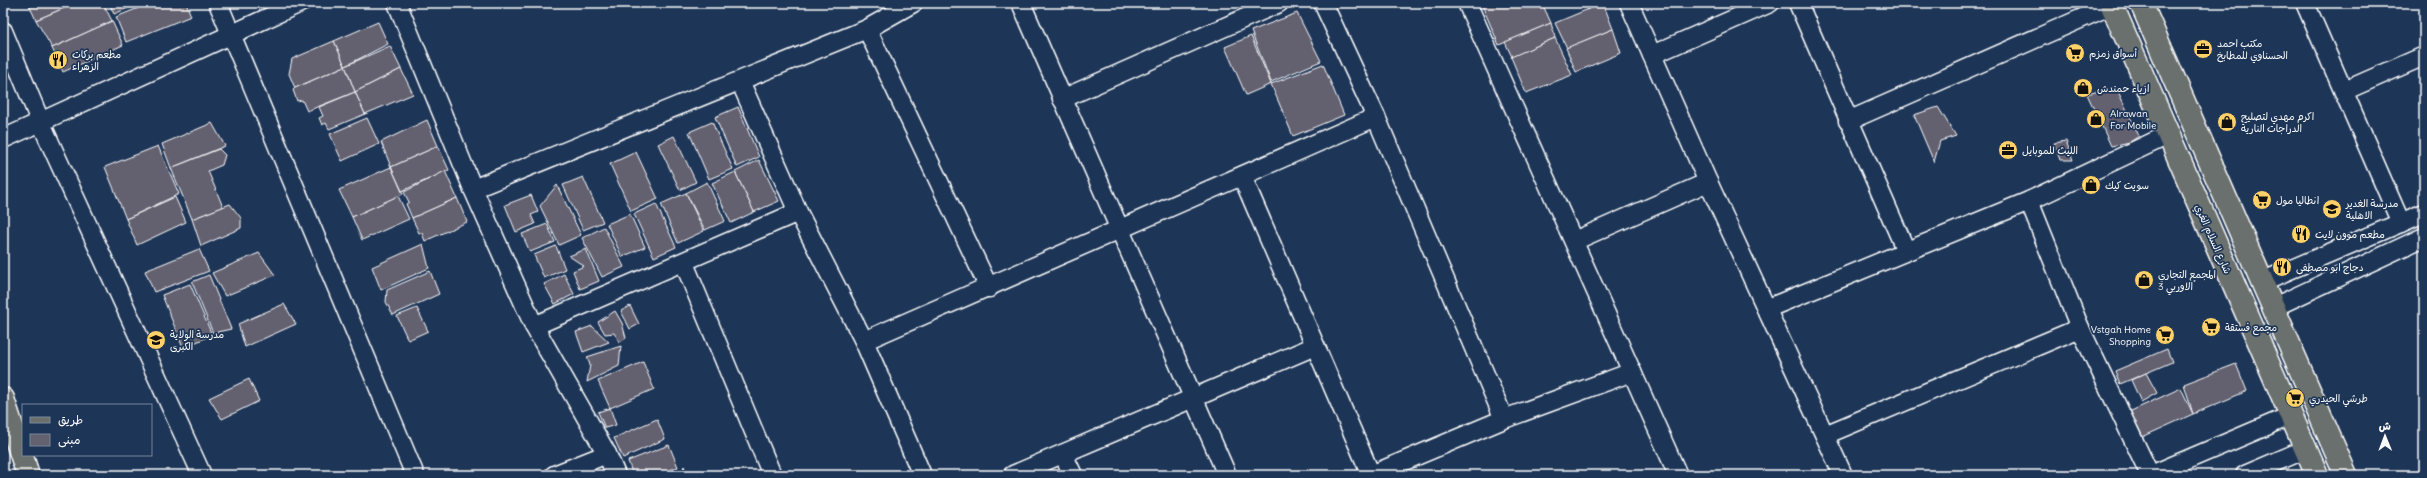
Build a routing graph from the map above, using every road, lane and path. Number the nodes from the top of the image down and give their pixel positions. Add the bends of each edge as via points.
1 (218, 3) edge
2 (300, 3) edge
3 (397, 3) edge
4 (913, 3) edge
5 (1021, 3) edge
6 (1278, 3) edge
7 (1323, 3) edge
8 (1468, 3) edge
9 (1629, 3) edge
10 (1770, 3) edge
11 (1798, 3) edge
12 (2141, 3) edge
13 (2305, 3) edge
14 (2111, 4) edge
15 (867, 28) junction
16 (3, 31) edge
17 (232, 33) junction
18 (1652, 55) junction
19 (2424, 56) edge
20 (740, 81) junction
21 (2344, 91) junction
22 (1062, 99) junction
23 (1376, 117) junction
24 (1848, 121) junction
25 (41, 123) junction
26 (2168, 135) junction
27 (3, 139) edge
28 (1242, 176) junction
29 (1708, 182) junction
30 (474, 190) junction
31 (2030, 201) junction
32 (798, 212) junction
33 (2424, 213) edge
34 (2401, 223) junction
35 (1119, 230) junction
36 (2424, 237) edge
37 (1574, 241) junction
38 (1906, 251) junction
39 (684, 263) junction
40 (2261, 282) junction
41 (989, 288) junction
42 (2272, 308) junction
43 (1766, 309) junction
44 (534, 326) junction
45 (2080, 328) junction
46 (864, 341) junction
47 (1315, 346) junction
48 (1632, 372) junction
49 (3, 399) edge
50 (1194, 399) junction
51 (2290, 416) junction
52 (1504, 419) junction
53 (1825, 435) junction
54 (2306, 449) junction
55 (607, 454) junction
56 (1064, 454) junction
57 (28, 475) edge
58 (202, 475) edge
59 (415, 475) edge
60 (554, 475) edge
61 (616, 475) edge
62 (772, 475) edge
63 (922, 475) edge
64 (1013, 475) edge
65 (1073, 475) edge
66 (1227, 475) edge
67 (1371, 475) edge
68 (1678, 475) edge
69 (1843, 475) edge
70 (2151, 475) edge
71 (2245, 475) edge
72 (2317, 475) edge
73 (2346, 475) edge

1 - 17 street
2 - 17 street
3 - 30 street
4 - 15 street
5 - 22 street
6 - 22 street
7 - 23 street
8 - 37 street
9 - 18 street
10 - 18 street
11 - 24 street
12 - 40 main road
13 - 21 street
14 - 24 street
14 - 26 main road, شارع السلام الغري
15 - 20 street
15 - 41 street
16 - 25 street
17 - 25 street
17 - 59 street
18 - 29 street
19 - 21 street
20 - 30 street
20 - 32 street
21 - 34 street
22 - 35 street
23 - 28 street
23 - 52 street
24 - 38 street
25 - 27 street
25 - 58 street
26 - 31 street
26 - 51 main road, شارع السلام الغري
28 - 35 street
28 - 47 street
29 - 37 street
29 - 43 street
30 - 44 street
31 - 38 street
31 - 45 street
32 - 39 street
32 - 46 street
33 - 34 street
34 - 40 street
35 - 41 street
35 - 50 street
36 - 42 street
37 - 48 street
38 - 43 street
39 - 44 street
39 - 62 street
40 - 42 main road
41 - 46 street
42 - 73 main road
43 - 53 street
44 - 55 street
45 - 53 street
45 - 70 street
46 - 63 street
47 - 50 street
47 - 67 street
48 - 52 street
48 - 68 street
49 - 57 main road
50 - 56 street
50 - 66 street
51 - 54 main road, شارع السلام الغري
51 - 70 street
52 - 67 street
53 - 69 street
54 - 71 street
54 - 72 main road, شارع السلام الغري
55 - 60 street
55 - 61 street
56 - 64 street
56 - 65 street

